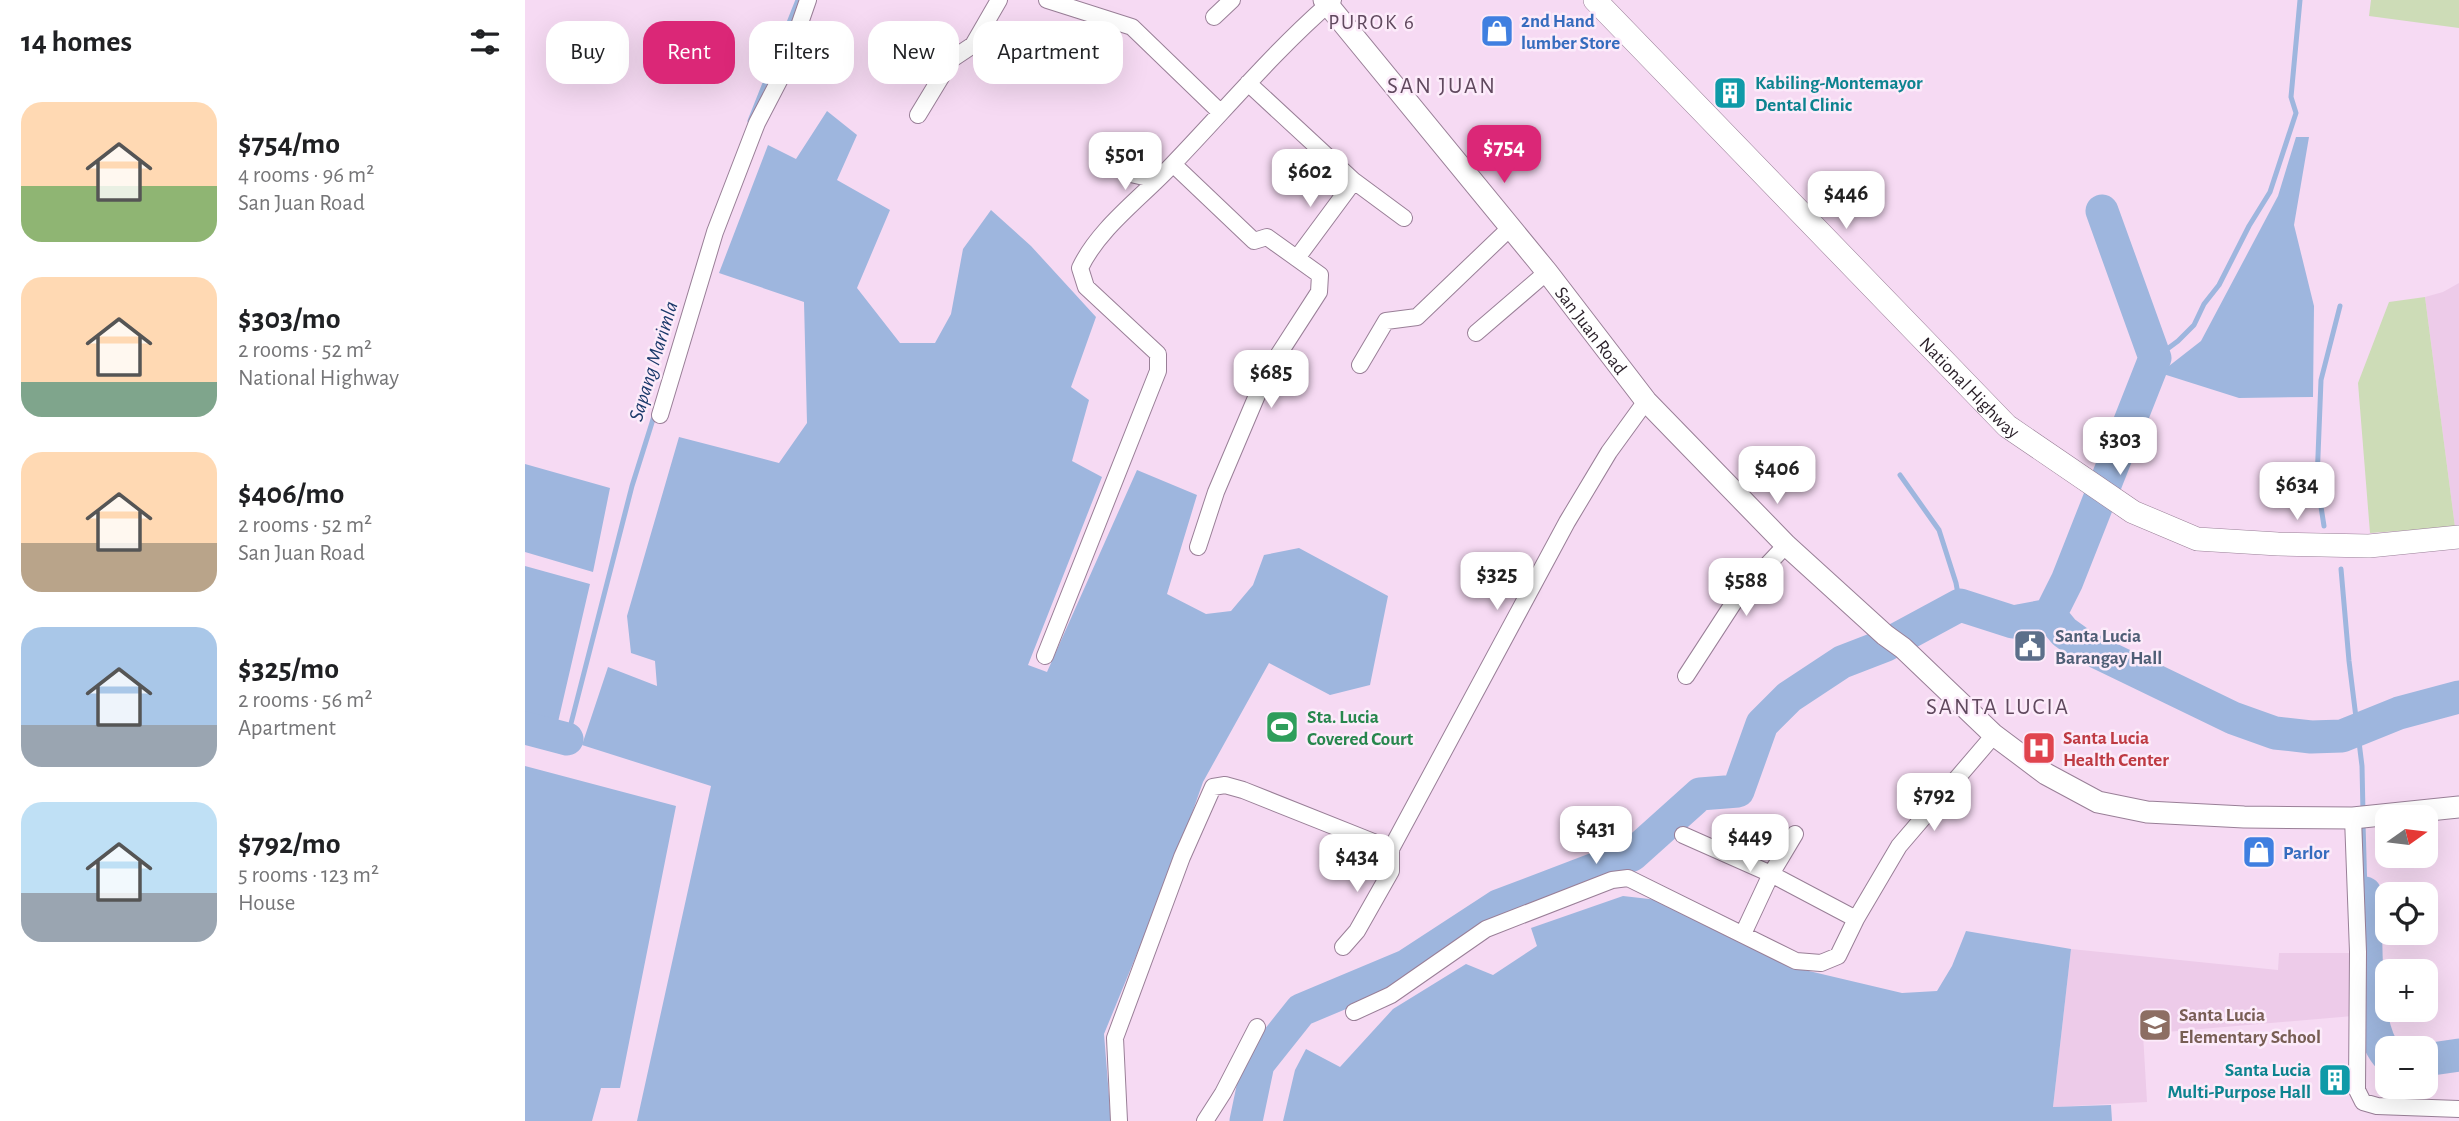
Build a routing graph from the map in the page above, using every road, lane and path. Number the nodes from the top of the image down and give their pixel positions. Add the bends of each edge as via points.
1 (808, 0) edge
2 (999, 0) edge
3 (1047, 0) edge
4 (1232, 0) edge
5 (1594, 0) edge
6 (1328, 1) edge
7 (1215, 17) dead end
8 (1248, 83) junction
9 (1220, 113) junction
10 (918, 115) dead end
11 (1112, 162) dead end
12 (1173, 164) junction
13 (1157, 180) junction
14 (1354, 181) junction
15 (1404, 218) dead end
16 (1511, 227) junction
17 (1297, 258) junction
18 (1547, 272) junction
19 (1476, 333) dead end
20 (1360, 365) dead end
21 (1646, 401) junction
22 (660, 415) dead end
23 (2459, 537) edge
24 (1786, 545) junction
25 (1198, 547) dead end
26 (1045, 656) dead end
27 (1686, 676) dead end
28 (1994, 735) junction
29 (2459, 807) edge
30 (2362, 818) junction
31 (1795, 834) dead end
32 (1683, 835) dead end
33 (1391, 849) junction
34 (1770, 874) junction
35 (1856, 919) junction
36 (1743, 934) junction
37 (1343, 947) dead end
38 (1354, 1012) dead end
39 (1257, 1027) dead end
40 (2459, 1109) edge
41 (1119, 1121) edge
42 (1205, 1121) edge

1 - 22 street via 782,75 757,124 715,232
2 - 10 street via 973,45 952,59
3 - 9 street via 1132,27
4 - 7 street
5 - 23 main road, National Highway via 2007,426 2133,512 2197,539 2369,546
6 - 8 street
6 - 16 street, San Juan Road
8 - 9 street
8 - 14 street
9 - 12 street
11 - 13 street via 1131,174
12 - 13 street
12 - 17 street via 1254,241 1267,237
13 - 26 street via 1090,248 1080,268 1086,287 1158,354 1158,371
14 - 15 street
14 - 17 street
16 - 18 street, San Juan Road
16 - 20 street via 1417,317 1386,321
17 - 25 street via 1320,275 1319,292 1266,374
18 - 19 street
18 - 21 street, San Juan Road
21 - 24 street, San Juan Road
21 - 33 street via 1567,522
24 - 27 street via 1738,596
24 - 28 street, San Juan Road
28 - 30 street, San Juan Road via 2046,774 2098,802 2147,812
28 - 35 street via 1899,846
29 - 30 street, San Juan Road
30 - 40 street via 2357,1090 2363,1102 2377,1106
31 - 34 street
32 - 34 street
33 - 37 street via 1391,871
33 - 41 street via 1243,790 1224,785 1213,788 1182,857 1115,1038
34 - 35 street
34 - 36 street
35 - 36 street via 1838,956 1821,962 1795,961
36 - 38 street via 1628,877 1612,880 1486,929 1391,995
39 - 42 street

